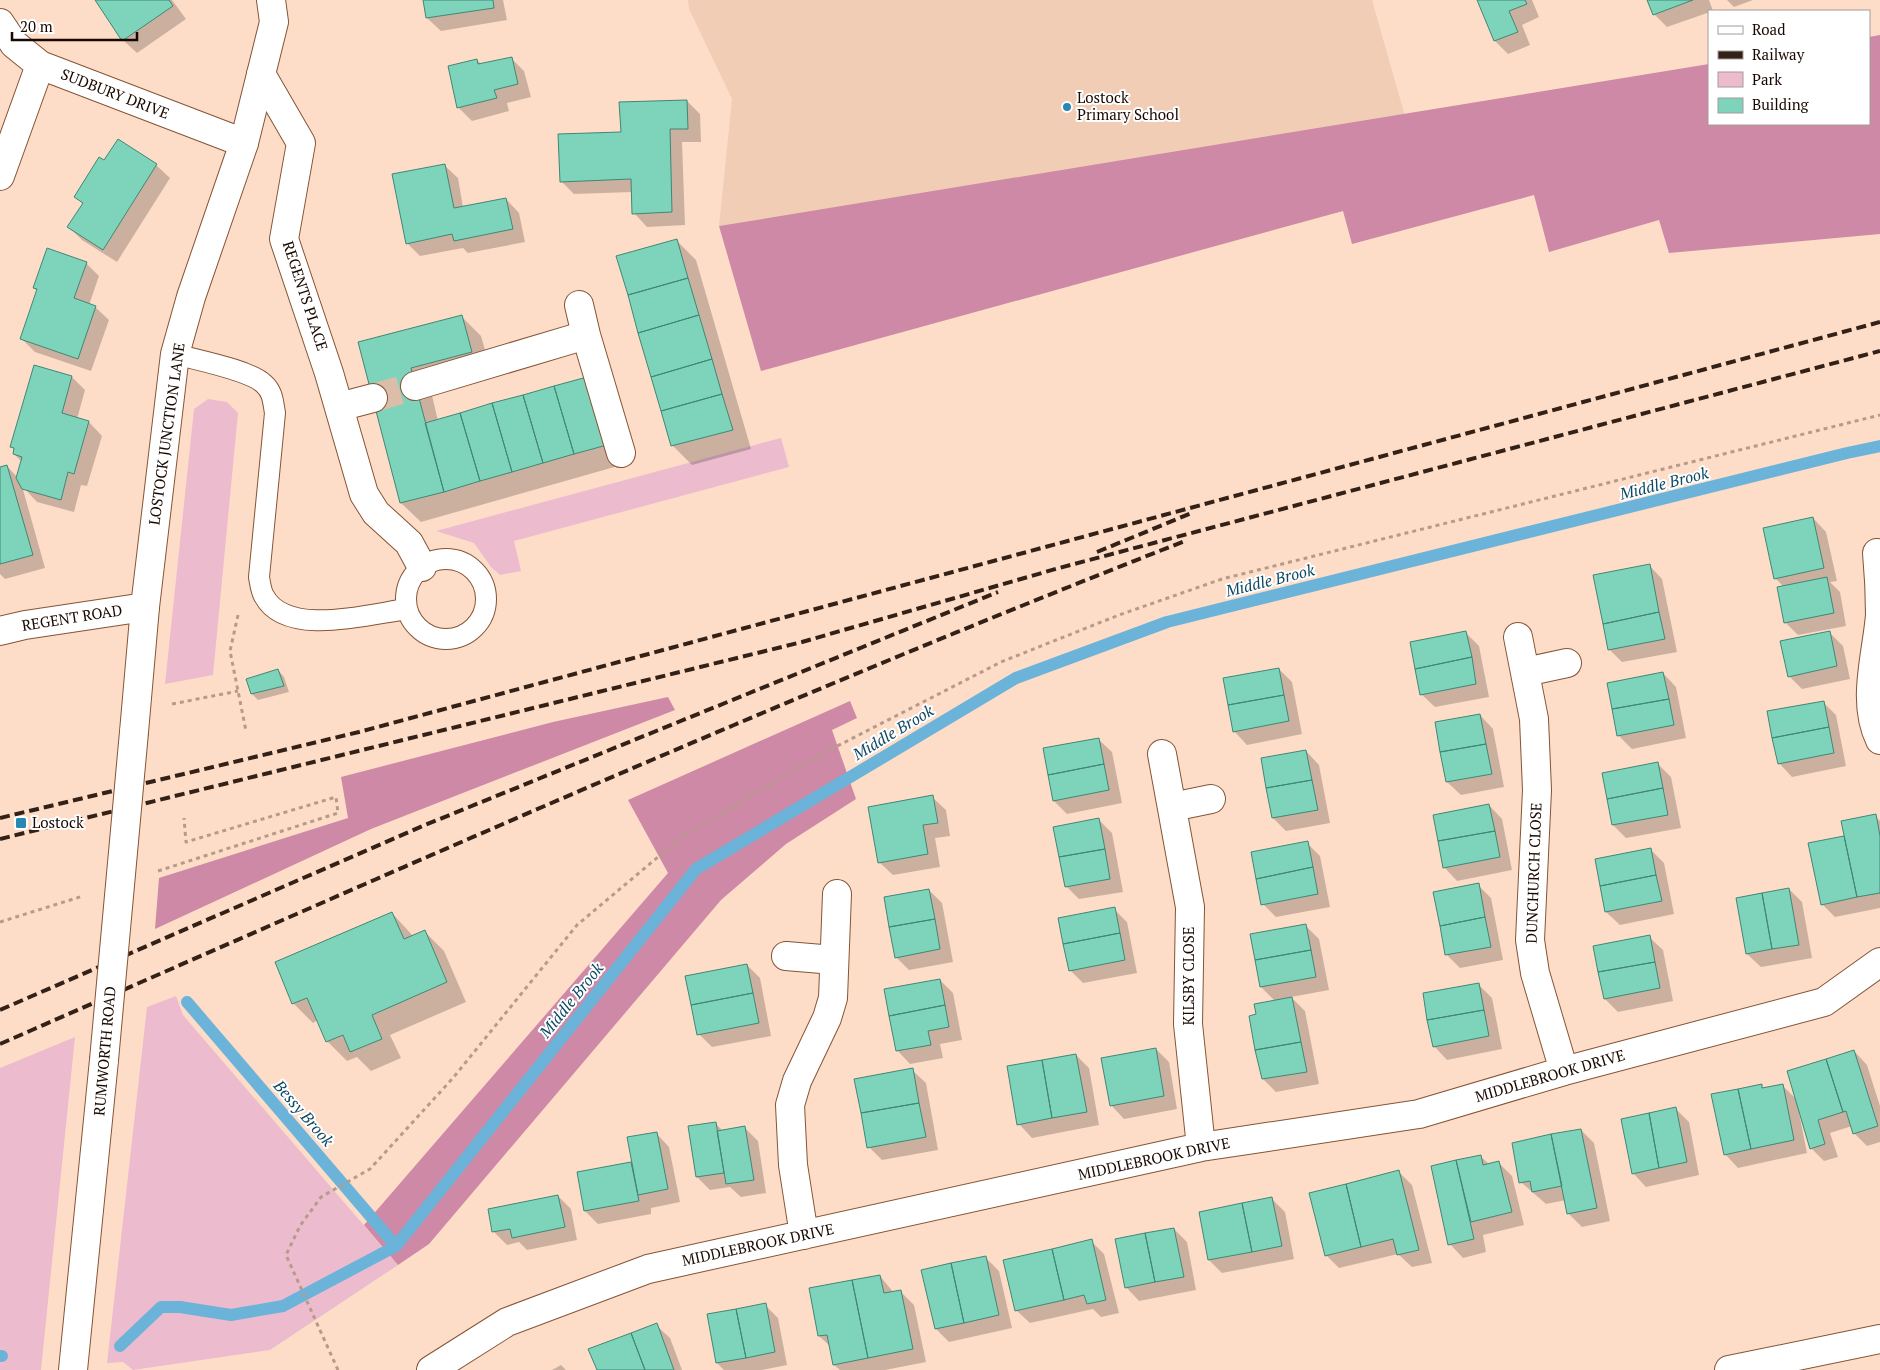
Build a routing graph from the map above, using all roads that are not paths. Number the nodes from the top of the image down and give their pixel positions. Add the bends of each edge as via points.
1 (271, 0) edge
2 (0, 23) edge
3 (40, 65) junction
4 (261, 74) junction
5 (244, 143) junction
6 (0, 176) edge
7 (579, 305) dead end
8 (586, 335) junction
9 (175, 354) junction
10 (415, 386) tunnel mouth
11 (373, 398) tunnel mouth
12 (339, 407) junction
13 (621, 453) dead end
14 (1877, 553) dead end
15 (422, 567) junction
16 (144, 607) junction
17 (407, 609) junction
18 (0, 631) edge
19 (1518, 637) dead end
20 (1567, 663) dead end
21 (1525, 672) junction
22 (135, 719) joint
23 (1880, 740) edge
24 (1162, 754) dead end
25 (1211, 799) dead end
26 (1172, 807) junction
27 (837, 894) dead end
28 (786, 956) dead end
29 (834, 960) junction
30 (1880, 962) edge
31 (1564, 1071) junction
32 (1200, 1147) junction
33 (804, 1235) junction
34 (1880, 1339) edge
35 (74, 1370) edge
36 (431, 1370) edge
37 (1729, 1370) edge

1 - 4 street, LOSTOCK JUNCTION LANE via 274,22
2 - 3 street, SUDBURY DRIVE via 14,44
3 - 5 street, SUDBURY DRIVE
3 - 6 street
4 - 5 street, LOSTOCK JUNCTION LANE
4 - 12 street, REGENTS PLACE via 301,143 284,239
5 - 9 street, LOSTOCK JUNCTION LANE via 191,297
7 - 8 street
8 - 10 street
8 - 13 street
9 - 16 street, LOSTOCK JUNCTION LANE
9 - 17 lane via 250,375 264,383 272,394 276,413 259,578 265,597 278,610 298,620 320,622
11 - 12 street
12 - 15 street, REGENTS PLACE via 364,494 376,513 409,543
14 - 23 street via 1880,615 1872,662 1872,703
15 - 17 lane via 409,582
15 - 17 lane via 440,560 454,560 466,565 484,585 484,611 470,632 445,640 420,630
16 - 18 street, REGENT ROAD via 25,624
16 - 22 street, LOSTOCK JUNCTION LANE
19 - 21 street, DUNCHURCH CLOSE
20 - 21 street
21 - 31 street, DUNCHURCH CLOSE via 1534,719 1537,790 1530,940 1535,973
22 - 35 street, RUMWORTH ROAD, bridge
24 - 26 street, KILSBY CLOSE
25 - 26 street
26 - 32 street, KILSBY CLOSE via 1190,907 1188,1024
27 - 29 street
28 - 29 street
29 - 33 street via 833,998 827,1018 797,1081 790,1105 793,1165
30 - 31 street, MIDDLEBROOK DRIVE via 1824,1002
31 - 32 street, MIDDLEBROOK DRIVE via 1419,1114
32 - 33 street, MIDDLEBROOK DRIVE
33 - 36 street, MIDDLEBROOK DRIVE via 648,1269 508,1322
34 - 37 street

